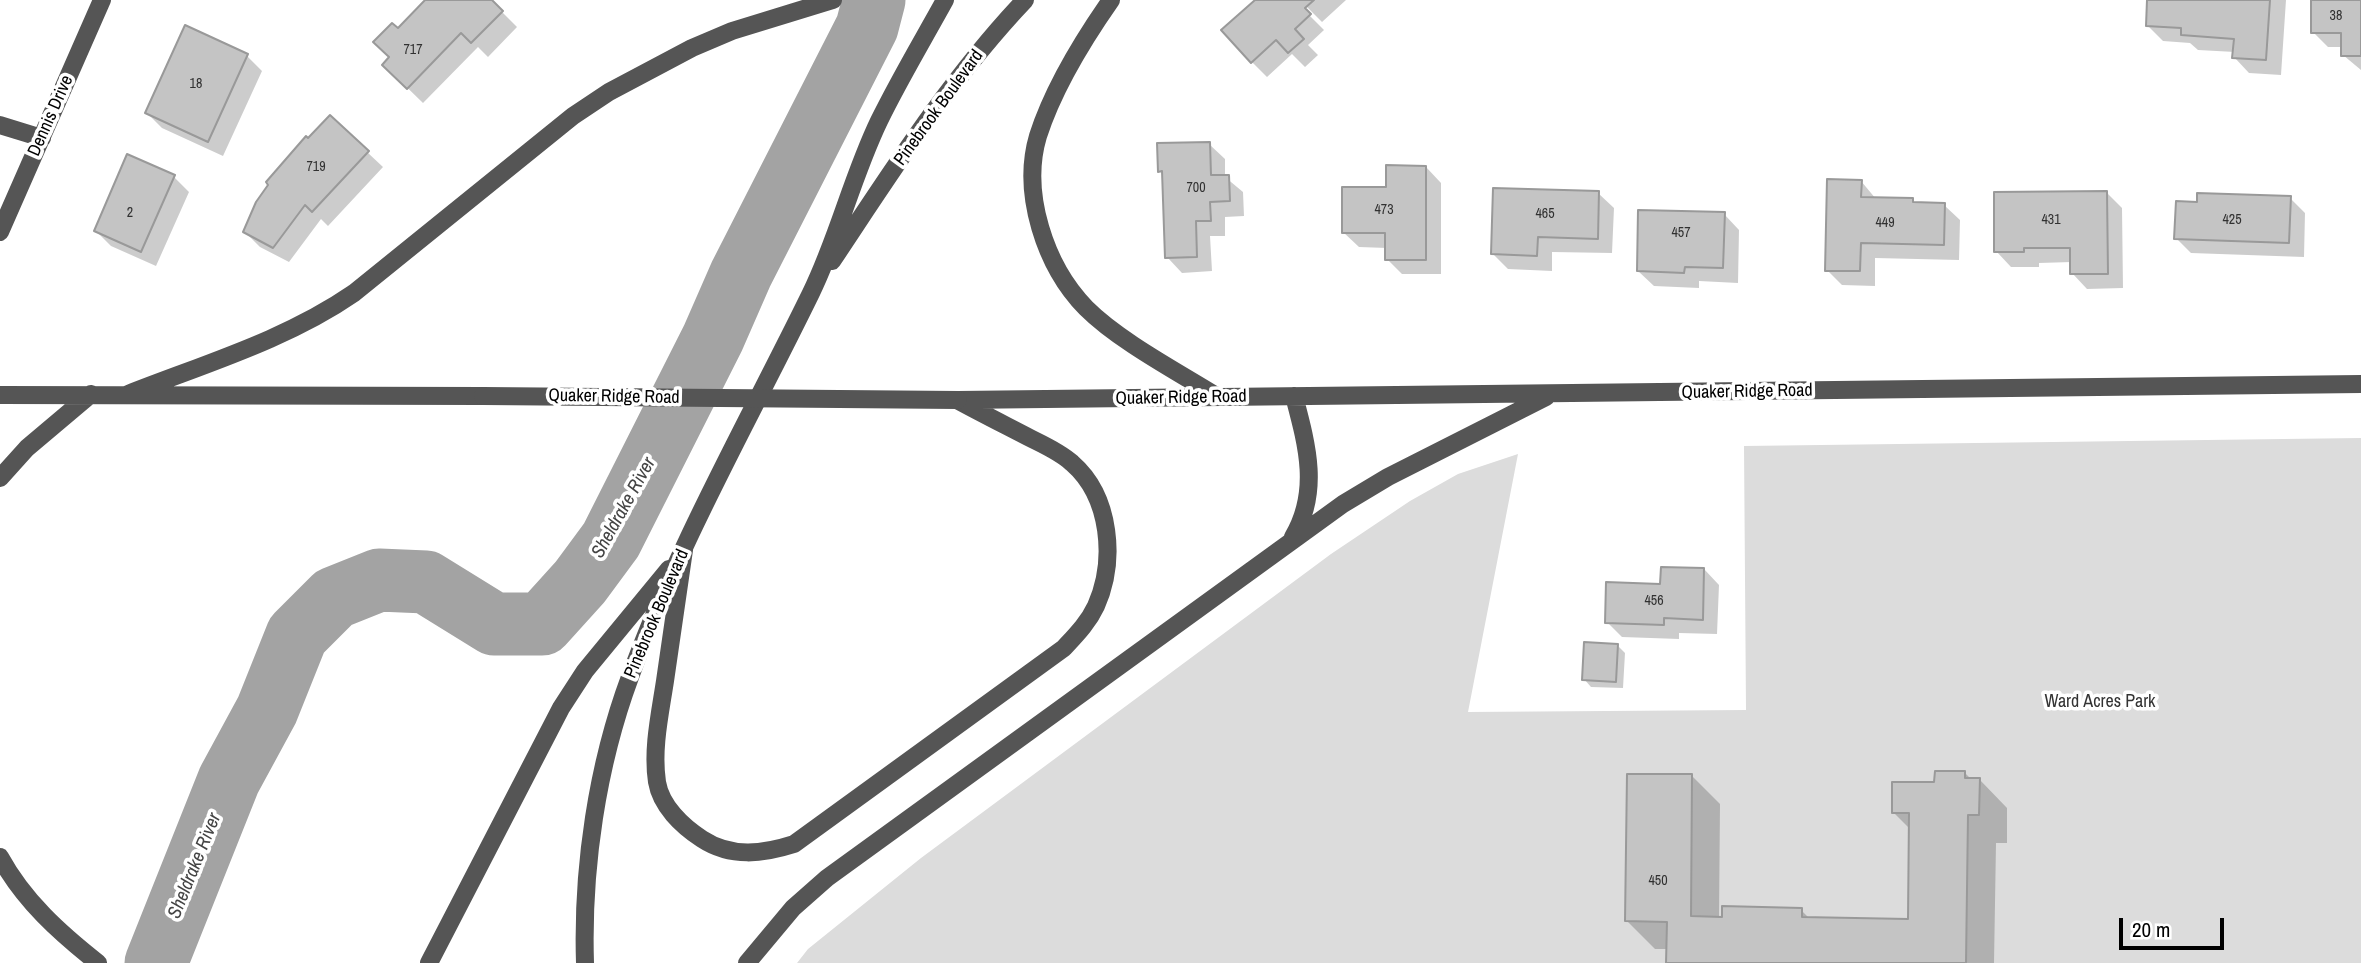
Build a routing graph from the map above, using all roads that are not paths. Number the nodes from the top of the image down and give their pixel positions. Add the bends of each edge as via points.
1 (102, 0) edge
2 (833, 0) edge
3 (945, 0) edge
4 (1025, 0) edge
5 (1111, 0) edge
6 (0, 125) edge
7 (42, 138) junction
8 (0, 232) edge
9 (812, 290) junction
10 (2361, 384) edge
11 (91, 394) junction
12 (128, 394) junction
13 (1551, 394) junction
14 (0, 395) edge
15 (1294, 396) junction
16 (1218, 397) junction
17 (958, 400) junction
18 (0, 478) edge
19 (1290, 543) junction
20 (684, 550) junction
21 (0, 857) edge
22 (99, 963) edge
23 (429, 963) edge
24 (585, 963) edge
25 (747, 963) edge

1 - 7 street, Dennis Drive
2 - 12 street via 732,31 609,92 329,310
3 - 9 street, Pinebrook Boulevard via 879,122
4 - 9 street, Pinebrook Boulevard via 942,100
5 - 16 street via 1071,64 1038,136 1034,194 1039,224 1065,282 1086,308
6 - 7 street
7 - 8 street, Dennis Drive
9 - 20 street, Pinebrook Boulevard
10 - 13 street, Quaker Ridge Road
11 - 12 street, Quaker Ridge Road
11 - 14 street, Quaker Ridge Road
11 - 18 street via 35,440
12 - 17 street, Quaker Ridge Road, bridge
13 - 15 street, Quaker Ridge Road
13 - 19 street via 1388,477
15 - 16 street, Quaker Ridge Road
15 - 19 street via 1311,470 1303,520
16 - 17 street, Quaker Ridge Road
17 - 20 street via 1052,450 1088,481 1106,527 1105,580 1083,628 1063,648 794,844 751,853 706,841 686,828 657,784 657,734
19 - 25 street via 827,878 793,908
20 - 23 street via 585,671 561,708
20 - 24 street, Pinebrook Boulevard via 629,679 600,786 584,906
21 - 22 street via 34,906

